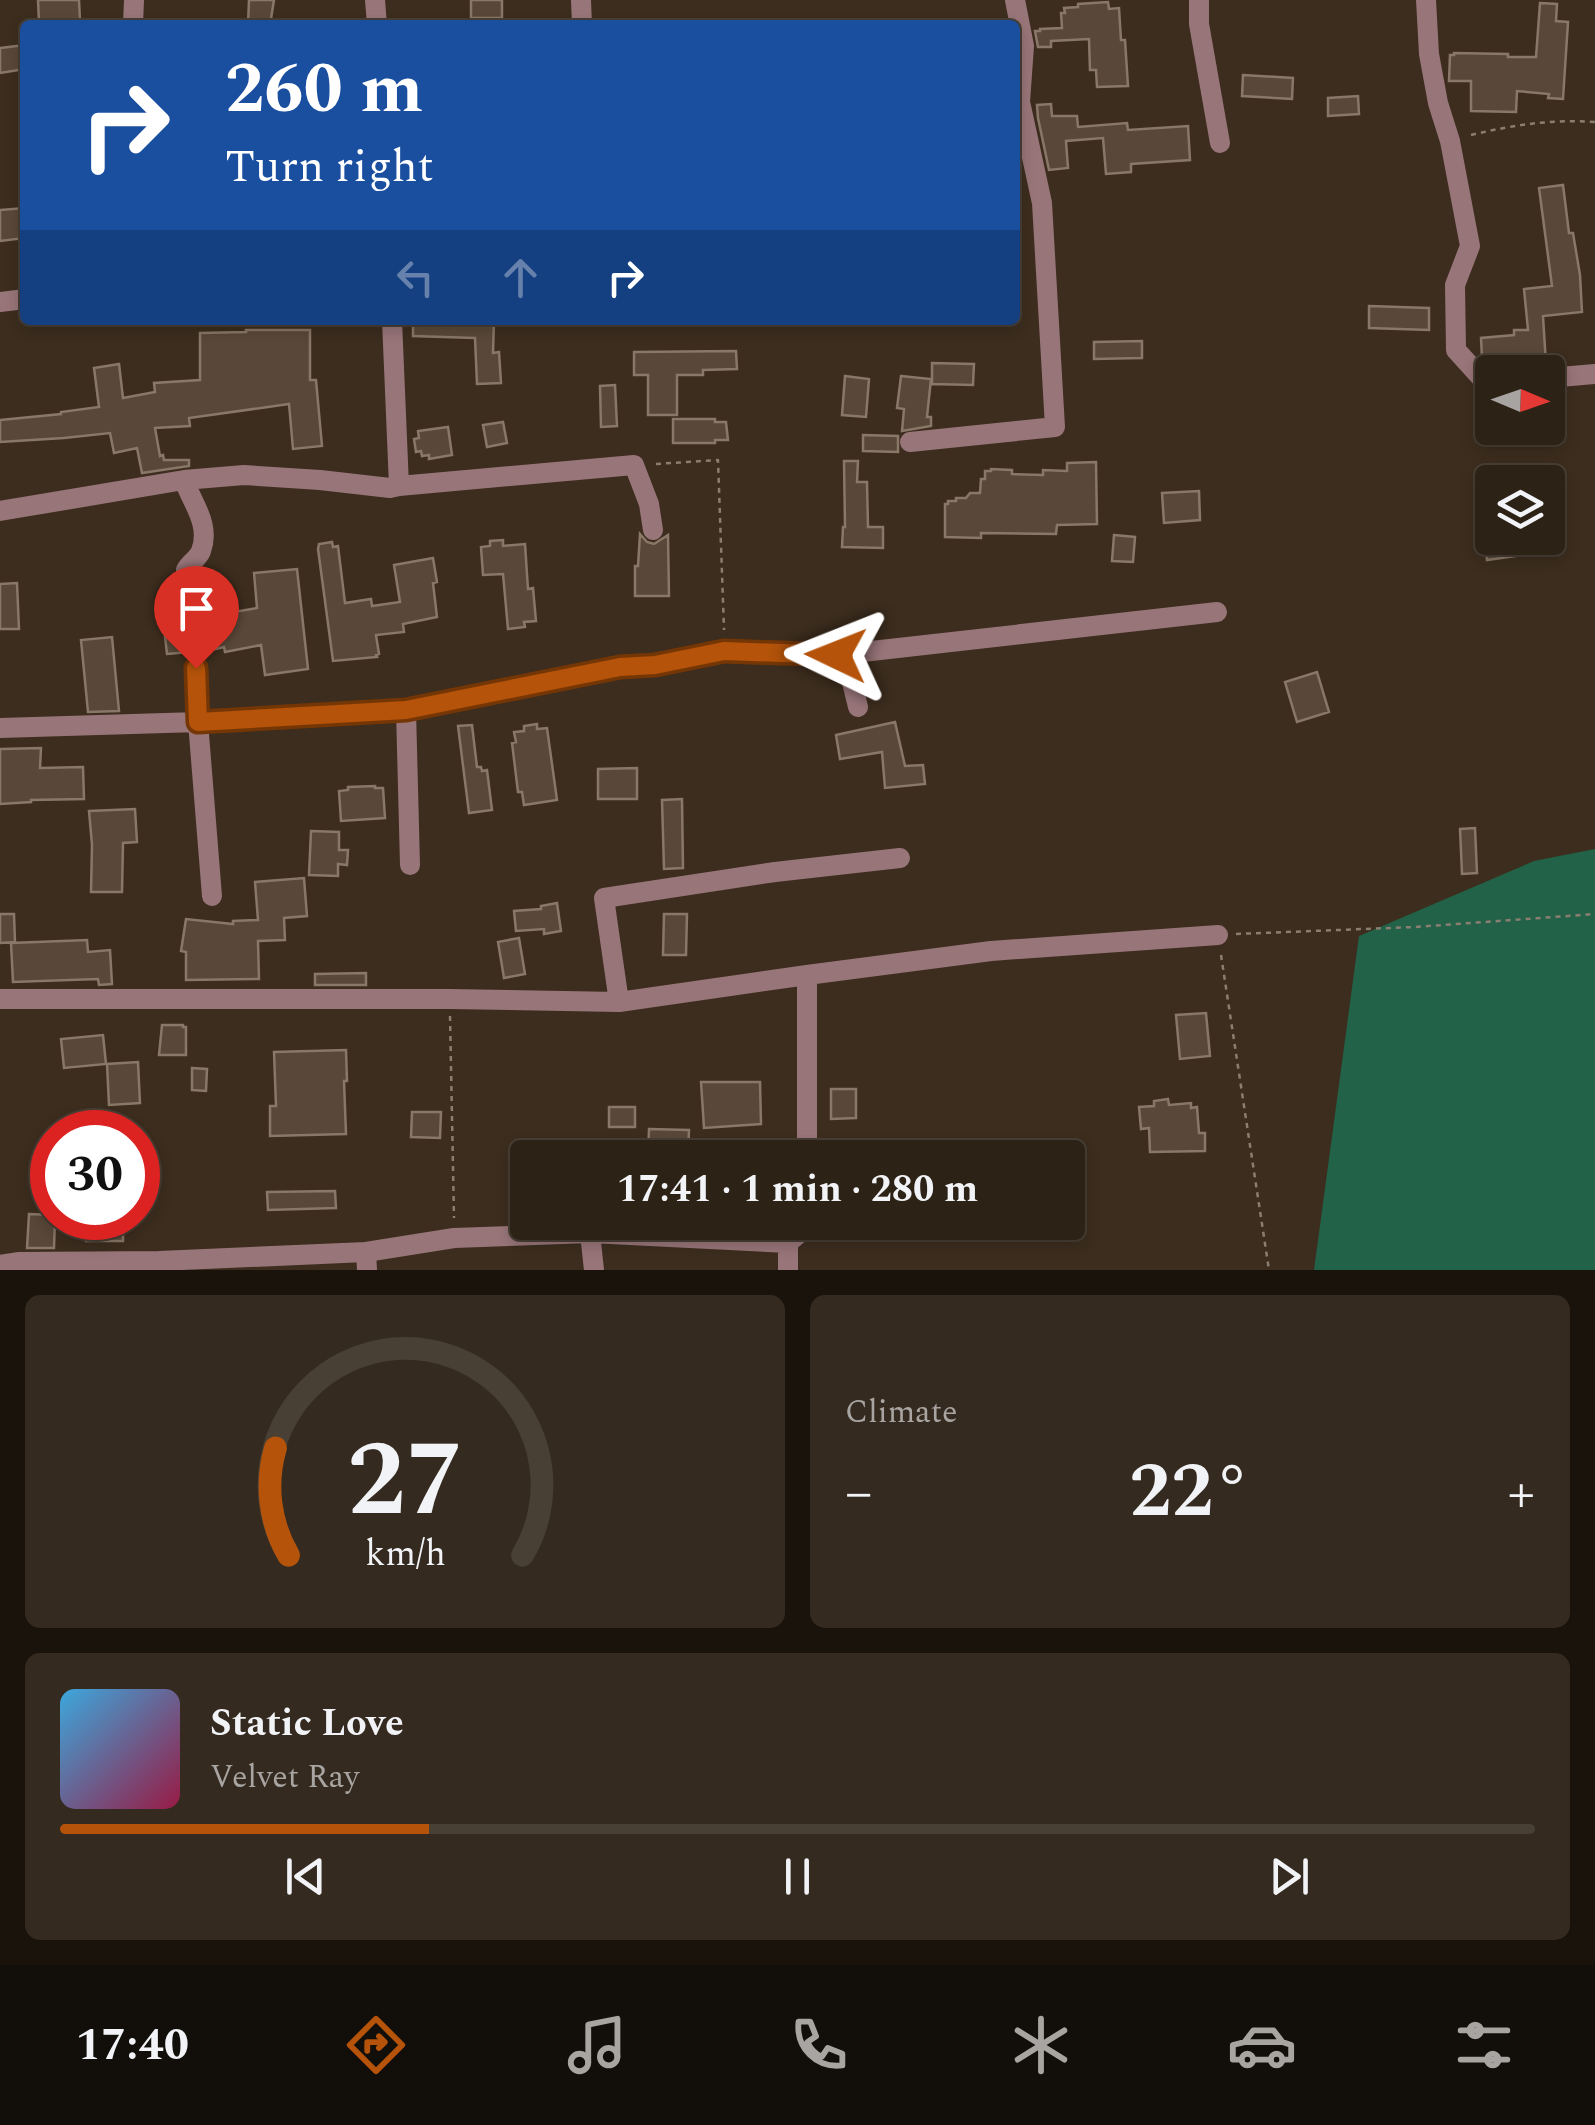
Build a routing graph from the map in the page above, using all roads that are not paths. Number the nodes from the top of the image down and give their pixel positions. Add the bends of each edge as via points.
1 (1198, 0) edge
2 (1426, 0) edge
3 (1020, 26) edge
4 (1020, 102) edge
5 (1020, 102) edge
6 (1220, 142) dead end
7 (392, 325) edge
8 (1475, 371) edge
9 (1595, 374) edge
10 (1565, 377) edge
11 (910, 442) dead end
12 (184, 480) junction
13 (399, 486) junction
14 (0, 511) edge
15 (653, 530) dead end
16 (186, 582) dead end
17 (1217, 612) dead end
18 (836, 655) junction
19 (196, 668) dead end
20 (858, 707) dead end
21 (406, 710) junction
22 (198, 722) junction
23 (0, 728) edge
24 (900, 858) dead end
25 (410, 864) dead end
26 (212, 896) dead end
27 (1218, 936) road end
28 (807, 974) junction
29 (0, 999) edge
30 (619, 1002) junction
31 (807, 1140) edge
32 (510, 1236) edge
33 (591, 1240) edge
34 (748, 1240) edge
35 (790, 1240) edge
36 (788, 1242) junction
37 (366, 1261) edge
38 (0, 1265) edge
39 (159, 1266) edge
40 (594, 1270) edge
41 (788, 1270) edge

1 - 6 street
2 - 8 street via 1429,54 1470,246 1456,285 1456,350
3 - 4 street
5 - 11 street via 1042,203 1055,428
7 - 13 street
9 - 10 street
12 - 13 street via 244,475
12 - 14 street
12 - 16 street via 204,536
13 - 15 street via 634,465
17 - 18 street
18 - 20 street
18 - 21 street via 724,651
19 - 22 street
21 - 22 street
21 - 25 street
22 - 23 street
22 - 26 street
24 - 30 street via 604,898
27 - 28 street
28 - 30 street
28 - 31 street
29 - 30 street
32 - 37 street via 454,1238
33 - 40 street
34 - 36 street
35 - 36 street
36 - 41 street
37 - 39 street
38 - 39 street

